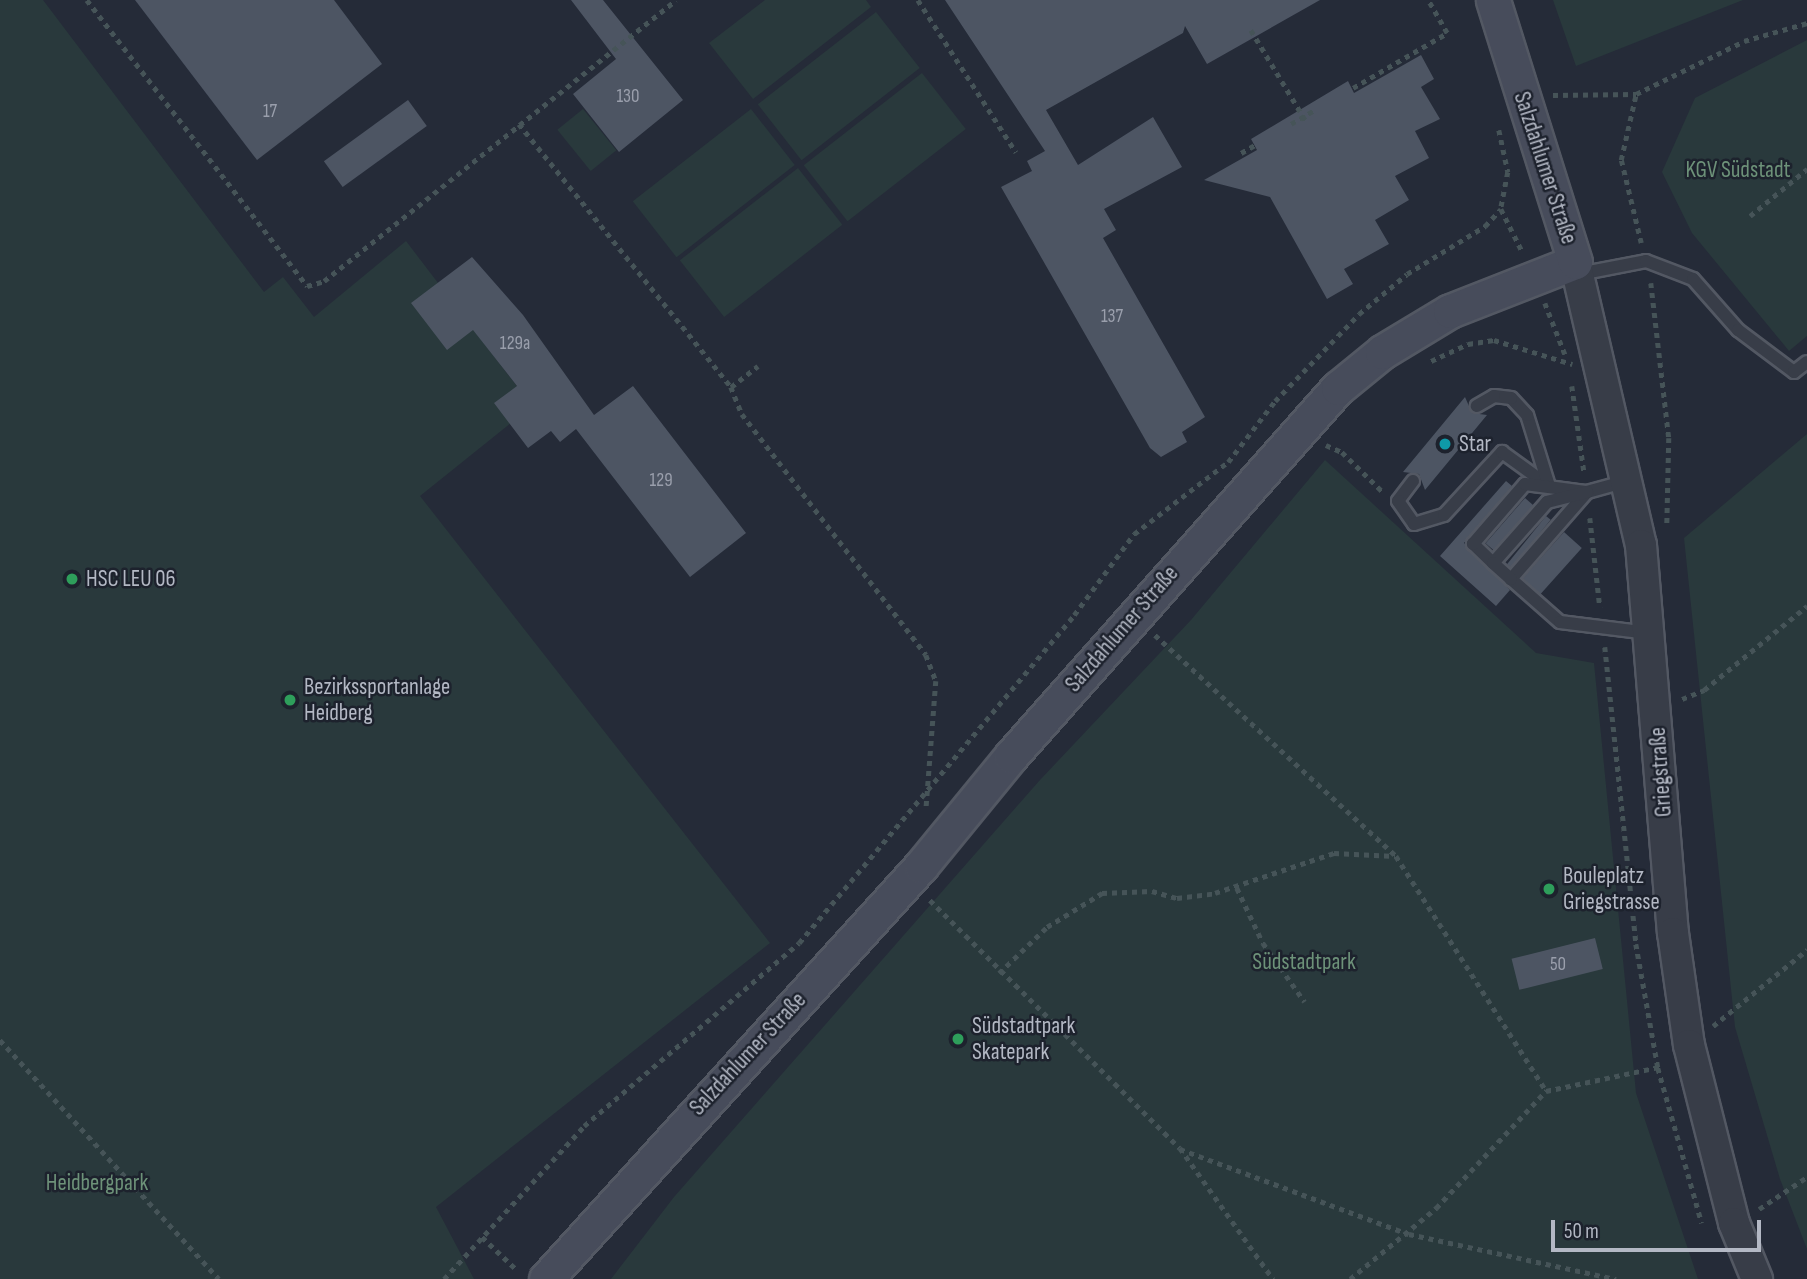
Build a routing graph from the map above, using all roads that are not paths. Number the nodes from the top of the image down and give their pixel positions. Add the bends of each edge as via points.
1 (1493, 0) edge
2 (1577, 268) junction
3 (1807, 362) edge
4 (1477, 406) dead end
5 (1413, 481) dead end
6 (1628, 481) junction
7 (1549, 486) junction
8 (1587, 492) junction
9 (1493, 563) junction
10 (1511, 579) junction
11 (1650, 633) junction
12 (546, 1279) edge
13 (1756, 1279) edge

1 - 2 main road, Salzdahlumer Straße
2 - 3 lane via 1646,261 1693,279 1738,330 1794,372
2 - 6 street, Griegstraße
2 - 12 main road, Salzdahlumer Straße via 1450,311 1359,369 1285,443 921,866
4 - 7 lane via 1494,396 1511,398 1527,415
5 - 7 lane via 1398,501 1399,509 1408,522 1427,525 1444,515 1502,453
6 - 8 lane
6 - 11 street, Griegstraße
7 - 8 lane
7 - 9 lane via 1525,484 1473,544
8 - 9 lane via 1547,502
8 - 10 lane
9 - 10 lane
10 - 11 lane via 1560,622
11 - 13 street, Griegstraße via 1673,933 1689,1045 1734,1223

